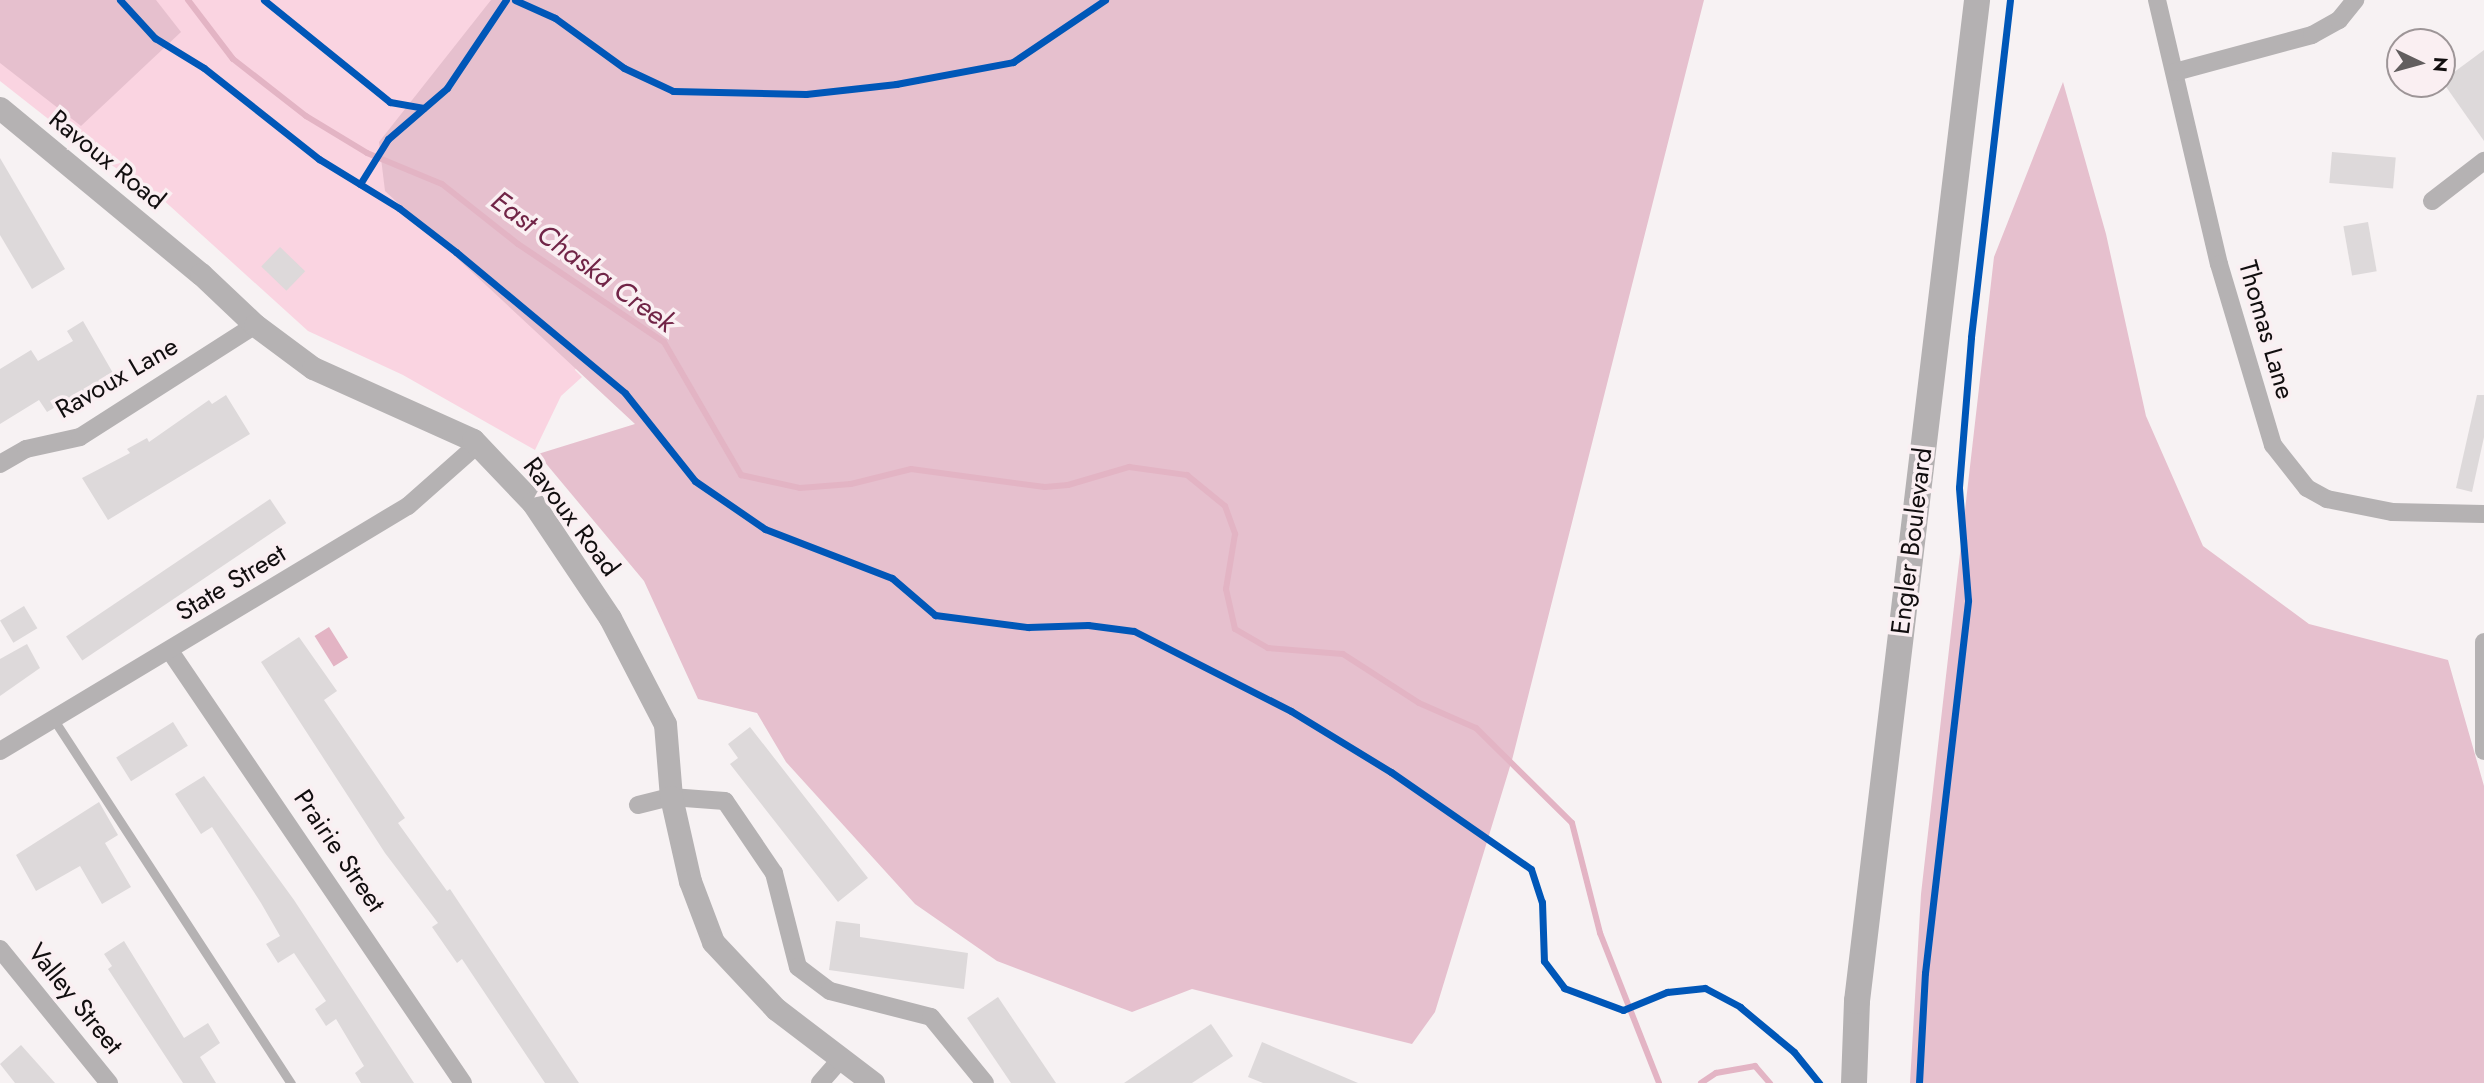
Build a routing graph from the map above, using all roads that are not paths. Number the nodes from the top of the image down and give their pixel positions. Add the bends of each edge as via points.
1 (1977, 0) edge
2 (2157, 0) edge
3 (2355, 0) edge
4 (2175, 72) junction
5 (5, 119) edge
6 (2484, 160) edge
7 (2432, 201) dead end
8 (255, 325) junction
9 (478, 444) junction
10 (0, 464) edge
11 (2484, 514) edge
12 (2484, 642) edge
13 (170, 651) junction
14 (54, 720) junction
15 (0, 751) edge
16 (2484, 751) edge
17 (671, 797) junction
18 (638, 805) dead end
19 (0, 949) edge
20 (841, 1059) junction
21 (109, 1083) edge
22 (291, 1083) edge
23 (463, 1083) edge
24 (820, 1083) edge
25 (873, 1083) edge
26 (985, 1083) edge
27 (1854, 1083) edge

1 - 27 main road, Engler Boulevard via 1857,1001
2 - 4 street, Thomas Lane
3 - 4 street via 2339,20 2312,36
4 - 11 street, Thomas Lane via 2219,264 2273,445 2307,488 2327,499 2392,512
5 - 8 street, Ravoux Road via 201,274
6 - 7 street
8 - 9 street, Ravoux Road via 313,368
8 - 10 street, Ravoux Lane via 80,437 26,449
9 - 13 street, State Street via 408,506
9 - 17 street, Ravoux Road via 533,503 610,618 665,724
12 - 16 street
13 - 14 street, State Street
13 - 23 street, Prairie Street
14 - 15 street, State Street
14 - 22 lane
17 - 18 street
17 - 20 street, Ravoux Road via 690,881 713,942 776,1009
17 - 26 street via 725,801 774,873 798,967 830,991 931,1017
19 - 21 street, Valley Street
20 - 24 street
20 - 25 street, Ravoux Road

